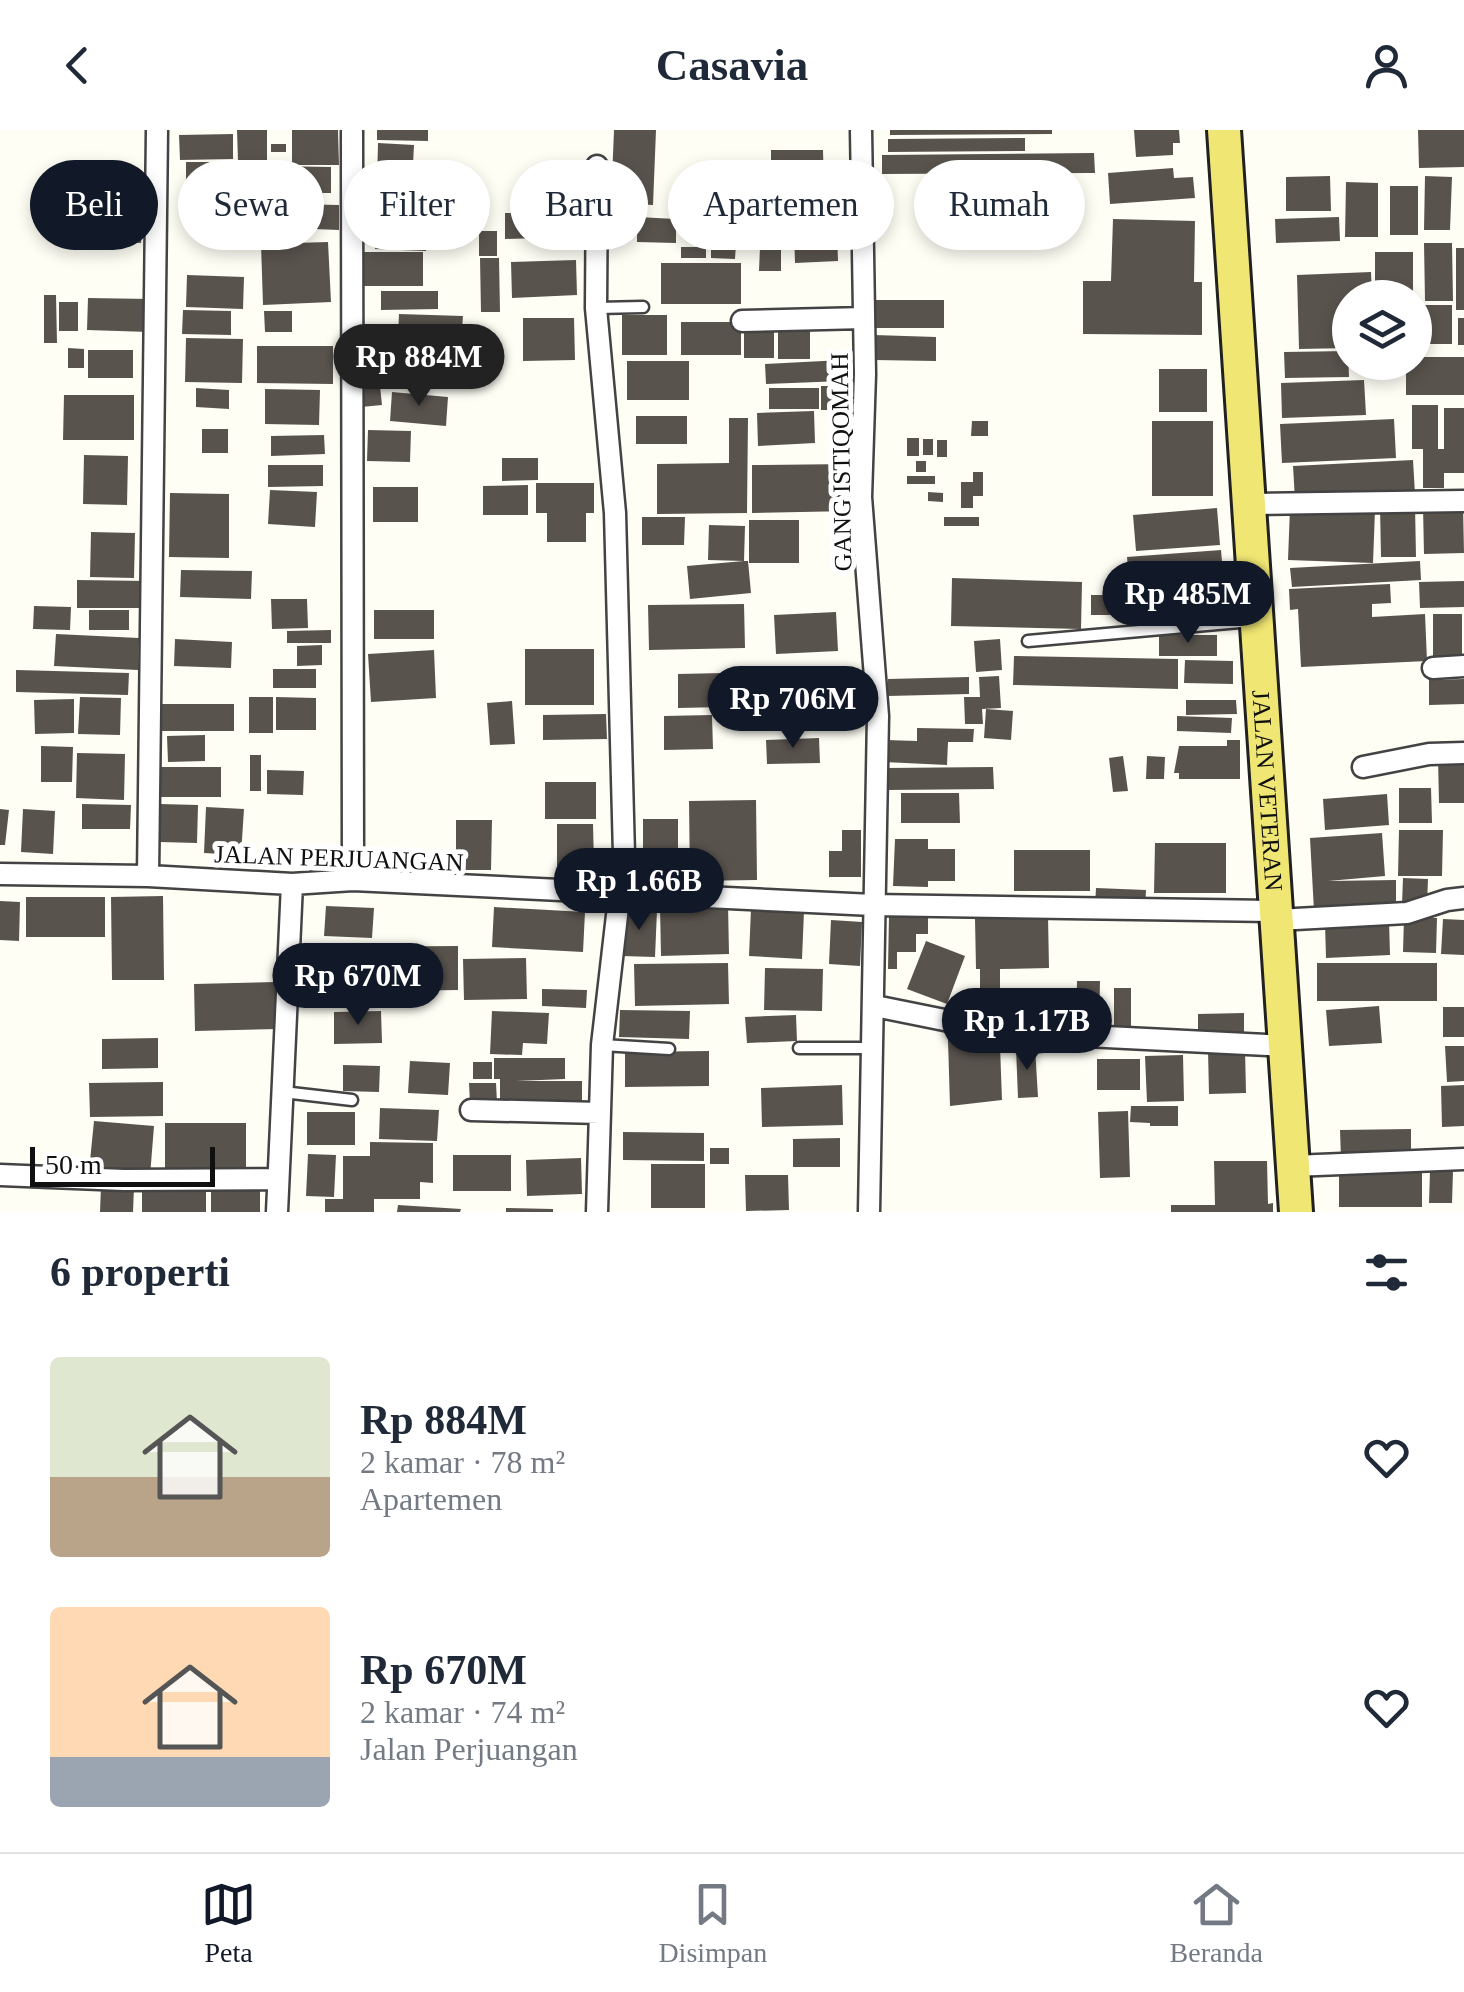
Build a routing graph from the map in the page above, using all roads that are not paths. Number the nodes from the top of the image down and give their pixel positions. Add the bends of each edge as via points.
1 (158, 130) edge
2 (352, 130) edge
3 (860, 130) edge
4 (1224, 130) edge
5 (596, 250) edge
6 (644, 307) dead end
7 (596, 308) junction
8 (864, 318) junction
9 (742, 321) dead end
10 (1464, 500) edge
11 (1249, 504) junction
12 (1257, 620) junction
13 (1028, 641) dead end
14 (1464, 666) edge
15 (1433, 668) dead end
16 (1464, 753) edge
17 (1363, 767) dead end
18 (0, 874) edge
19 (148, 876) junction
20 (354, 880) junction
21 (292, 884) junction
22 (618, 895) junction
23 (1464, 898) edge
24 (873, 905) junction
25 (1276, 915) junction
26 (875, 1006) junction
27 (602, 1045) junction
28 (1285, 1046) junction
29 (799, 1048) dead end
30 (873, 1048) junction
31 (669, 1049) dead end
32 (282, 1092) junction
33 (352, 1100) dead end
34 (471, 1110) dead end
35 (600, 1113) junction
36 (1464, 1159) edge
37 (1293, 1166) junction
38 (0, 1176) edge
39 (278, 1179) junction
40 (277, 1212) edge
41 (597, 1212) edge
42 (869, 1212) edge
43 (1296, 1212) edge

1 - 19 street
2 - 20 street
3 - 8 street, GANG ISTIQOMAH
4 - 11 main road, JALAN VETERAN
5 - 7 street
6 - 7 lane
7 - 22 street via 615,513 624,855
8 - 9 street
8 - 24 street, GANG ISTIQOMAH via 861,497 878,716
10 - 11 street
11 - 12 main road, JALAN VETERAN
12 - 13 lane
12 - 25 main road, JALAN VETERAN
14 - 15 street
16 - 17 street
18 - 19 street, JALAN PERJUANGAN
19 - 21 street, JALAN PERJUANGAN
20 - 21 street, JALAN PERJUANGAN
20 - 22 street, JALAN PERJUANGAN
21 - 32 street
22 - 24 street, JALAN PERJUANGAN
22 - 27 street
23 - 25 street, JALAN PERJUANGAN via 1407,913
24 - 25 street, JALAN PERJUANGAN
24 - 26 street, GANG ISTIQOMAH
25 - 28 main road, JALAN VETERAN
26 - 28 street via 1028,1042 1086,1036
26 - 30 street, GANG ISTIQOMAH
27 - 31 lane
27 - 35 street
28 - 37 main road, JALAN VETERAN
29 - 30 lane
30 - 42 street, GANG ISTIQOMAH
32 - 33 lane
32 - 39 street
34 - 35 street
35 - 41 street
36 - 37 street
37 - 43 main road, JALAN VETERAN
38 - 39 street
39 - 40 street

